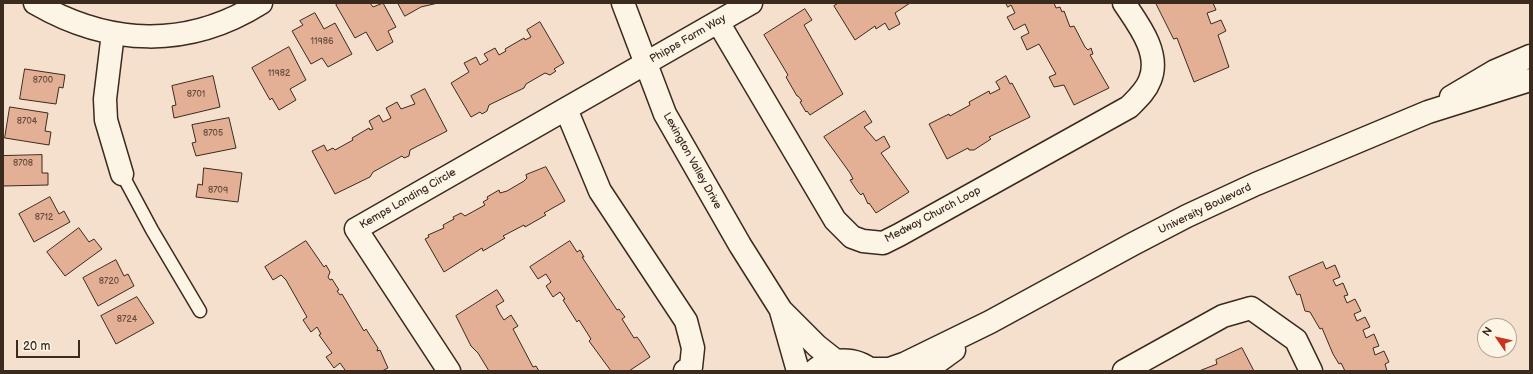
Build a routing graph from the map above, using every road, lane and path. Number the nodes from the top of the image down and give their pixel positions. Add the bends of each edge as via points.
1 (35, 3) edge
2 (261, 3) edge
3 (623, 3) edge
4 (751, 3) edge
5 (1124, 3) edge
6 (718, 22) junction
7 (113, 33) junction
8 (1530, 56) edge
9 (646, 63) junction
10 (1530, 80) edge
11 (566, 109) junction
12 (1428, 112) junction
13 (122, 174) joint
14 (781, 310) junction
15 (200, 311) dead end
16 (990, 322) junction
17 (836, 361) junction
18 (871, 370) edge
19 (449, 371) edge
20 (685, 371) edge
21 (798, 371) edge
22 (814, 371) edge
23 (925, 371) edge
24 (1124, 371) edge
25 (1311, 371) edge

1 - 7 street via 64,19 95,30
2 - 7 street via 222,23 191,32 159,37
3 - 9 street, Lexington Valley Drive
4 - 6 street, Phipps Farm Way
5 - 6 street, Medway Church Loop via 1145,34 1153,63 1144,92 1129,107 883,243 852,238 835,220
6 - 9 street, Phipps Farm Way
7 - 13 street via 105,99 106,120
8 - 12 street, University Boulevard via 1495,71
9 - 11 street, Kemps Landing Circle
9 - 14 street, Lexington Valley Drive via 665,114 740,245
10 - 12 street, University Boulevard
11 - 19 street, Kemps Landing Circle via 356,229
11 - 20 street via 600,191 686,321 692,348 691,367
12 - 16 street, University Boulevard via 1186,216
13 - 15 lane
14 - 17 street, Lexington Valley Drive
14 - 21 street, Lexington Valley Drive
16 - 18 street, University Boulevard via 899,366
16 - 23 street, University Boulevard
17 - 18 street via 857,362
17 - 22 street via 822,365
24 - 25 street via 1223,316 1251,308 1296,340

